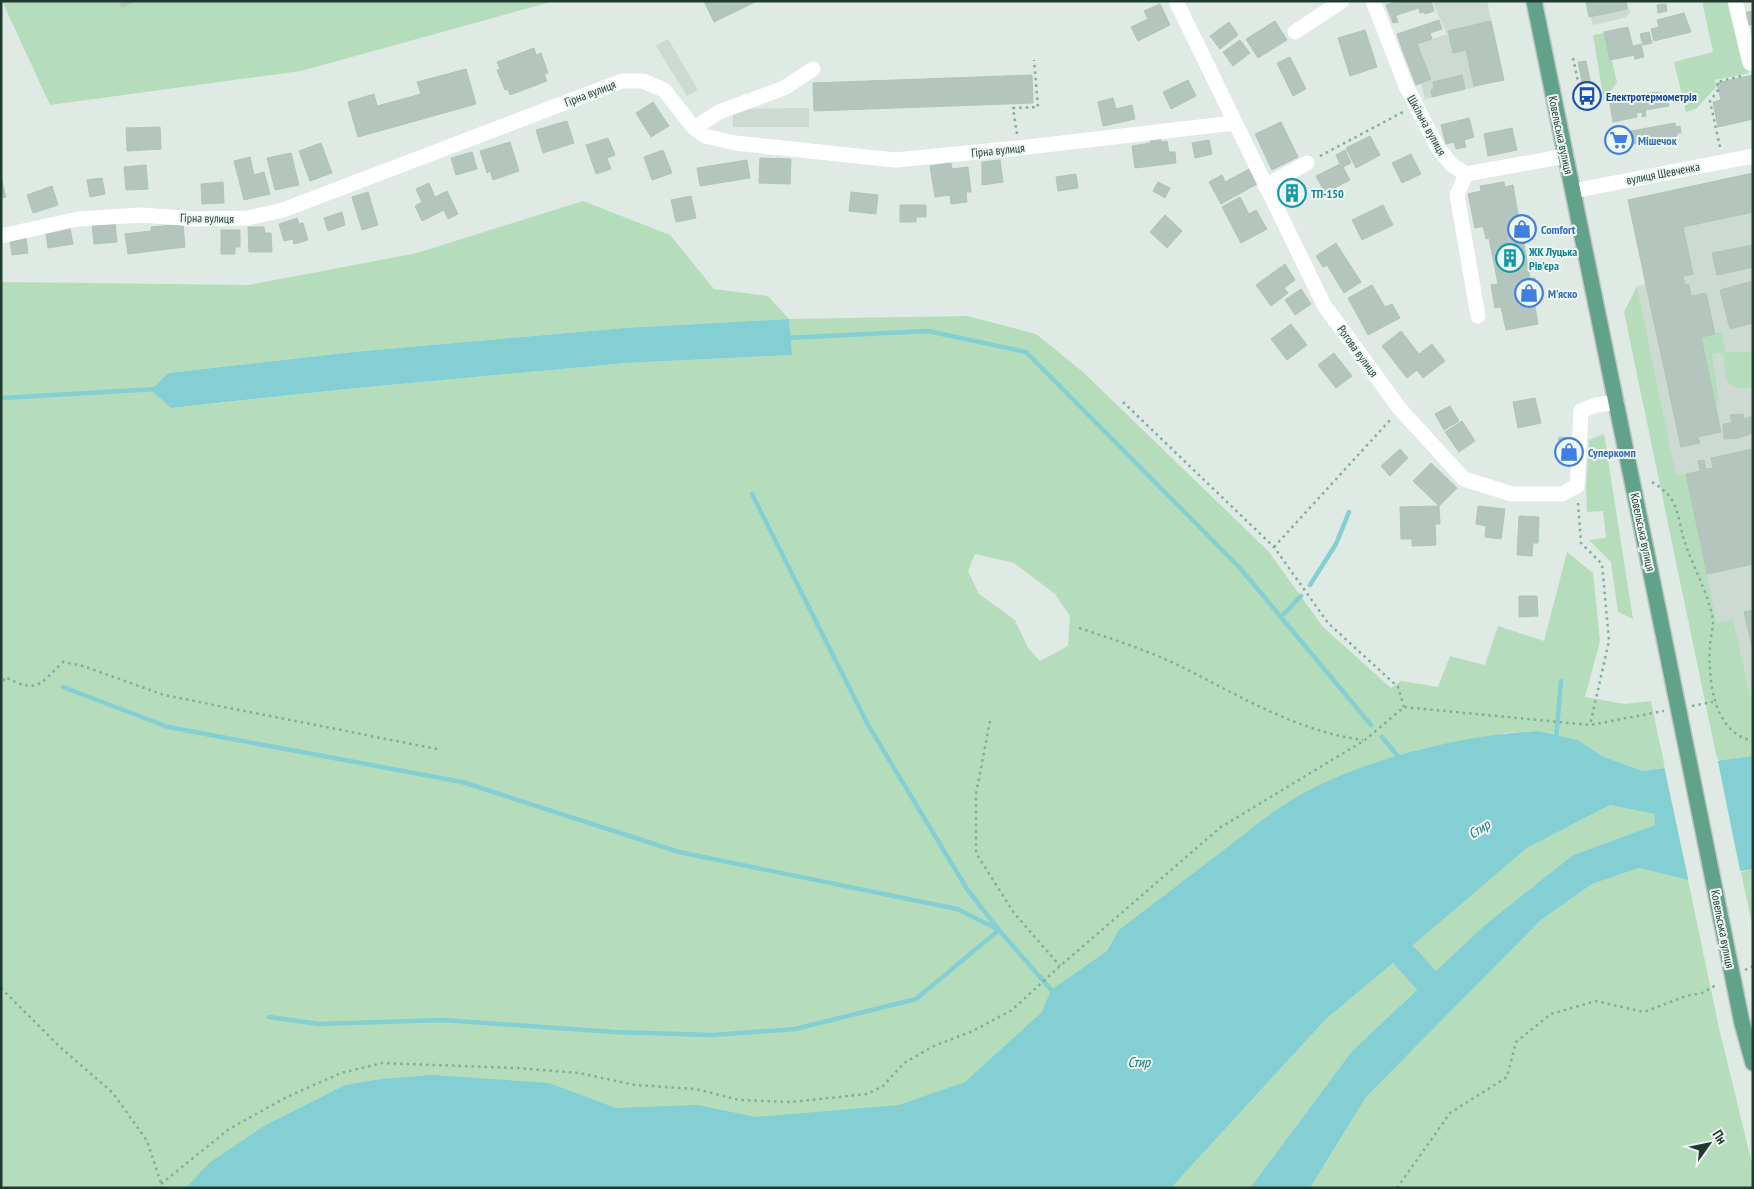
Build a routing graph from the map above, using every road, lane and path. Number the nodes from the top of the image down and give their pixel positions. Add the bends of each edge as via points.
1 (1176, 1) edge
2 (1342, 1) edge
3 (1373, 1) edge
4 (1534, 1) edge
5 (1735, 1) edge
6 (1295, 32) dead end
7 (1573, 58) dead end
8 (1034, 60) dead end
9 (1751, 63) edge
10 (813, 68) dead end
11 (1415, 106) junction
12 (1584, 110) dead end
13 (1234, 123) junction
14 (694, 128) junction
15 (1720, 147) dead end
16 (1019, 148) junction
17 (1566, 156) junction
18 (1753, 156) edge
19 (1307, 163) joint
20 (1466, 174) junction
21 (1265, 186) junction
22 (1573, 191) junction
23 (1, 236) edge
24 (1478, 316) dead end
25 (1123, 402) dead end
26 (1616, 402) junction
27 (1400, 409) junction
28 (1652, 482) dead end
29 (1577, 486) junction
30 (1274, 547) junction
31 (1079, 628) dead end
32 (1, 687) edge
33 (1713, 702) junction
34 (1404, 707) junction
35 (1685, 707) dead end
36 (1666, 711) dead end
37 (990, 721) dead end
38 (1590, 725) junction
39 (1365, 740) junction
40 (1753, 741) edge
41 (437, 748) dead end
42 (1060, 966) junction
43 (1753, 966) edge
44 (1744, 970) dead end
45 (1719, 984) dead end
46 (1, 988) edge
47 (1753, 1063) edge
48 (160, 1183) junction
49 (156, 1188) edge
50 (1397, 1188) edge

1 - 13 street, Рогова вулиця
2 - 6 street
3 - 11 street, Шкільна вулиця
4 - 17 main road, Ковельська вулиця
5 - 9 street
7 - 12 path
8 - 16 path via 1038,107 1013,108
9 - 15 path via 1749,74 1717,82 1718,90 1710,101
10 - 14 street via 784,88 719,112
11 - 19 path
11 - 20 street, Шкільна вулиця via 1443,156
13 - 16 street, Гірна вулиця
13 - 21 street, Рогова вулиця
14 - 16 street, Гірна вулиця via 706,136 735,142 895,160
14 - 23 street, Гірна вулиця via 664,90 644,81 622,81 283,210 248,218 196,219 141,214 78,219
17 - 20 street
17 - 22 main road, Ковельська вулиця
18 - 22 street, вулиця Шевченка
19 - 21 street
20 - 24 street via 1456,196
21 - 27 street, Рогова вулиця via 1324,305
22 - 26 main road, Ковельська вулиця
25 - 30 path
26 - 29 street via 1581,411
26 - 47 main road, Ковельська вулиця, bridge via 1742,1023
27 - 29 street, Рогова вулиця via 1464,479 1512,494 1562,494
27 - 30 path
28 - 33 path via 1672,499 1684,541 1707,597 1713,621 1710,646
29 - 38 path via 1581,543 1602,564 1609,641
30 - 34 path via 1328,623 1398,687
31 - 39 path via 1136,647 1247,702 1298,722 1335,736
32 - 41 path via 5,677 26,688 40,684 63,662 164,695
33 - 35 path
33 - 40 path via 1740,738
34 - 38 path
34 - 39 path
36 - 38 path
37 - 42 path via 976,794 976,853 1014,913
39 - 42 path via 1221,827
42 - 48 path via 1012,1010 904,1063 883,1086 866,1094 791,1102 739,1100 696,1089 635,1085 579,1073 382,1063 341,1073 279,1101 229,1129
43 - 44 path
45 - 50 path via 1644,1012 1596,1001 1551,1014 1516,1042 1507,1077 1450,1113
46 - 48 path via 60,1047 113,1092 147,1141
48 - 49 path

